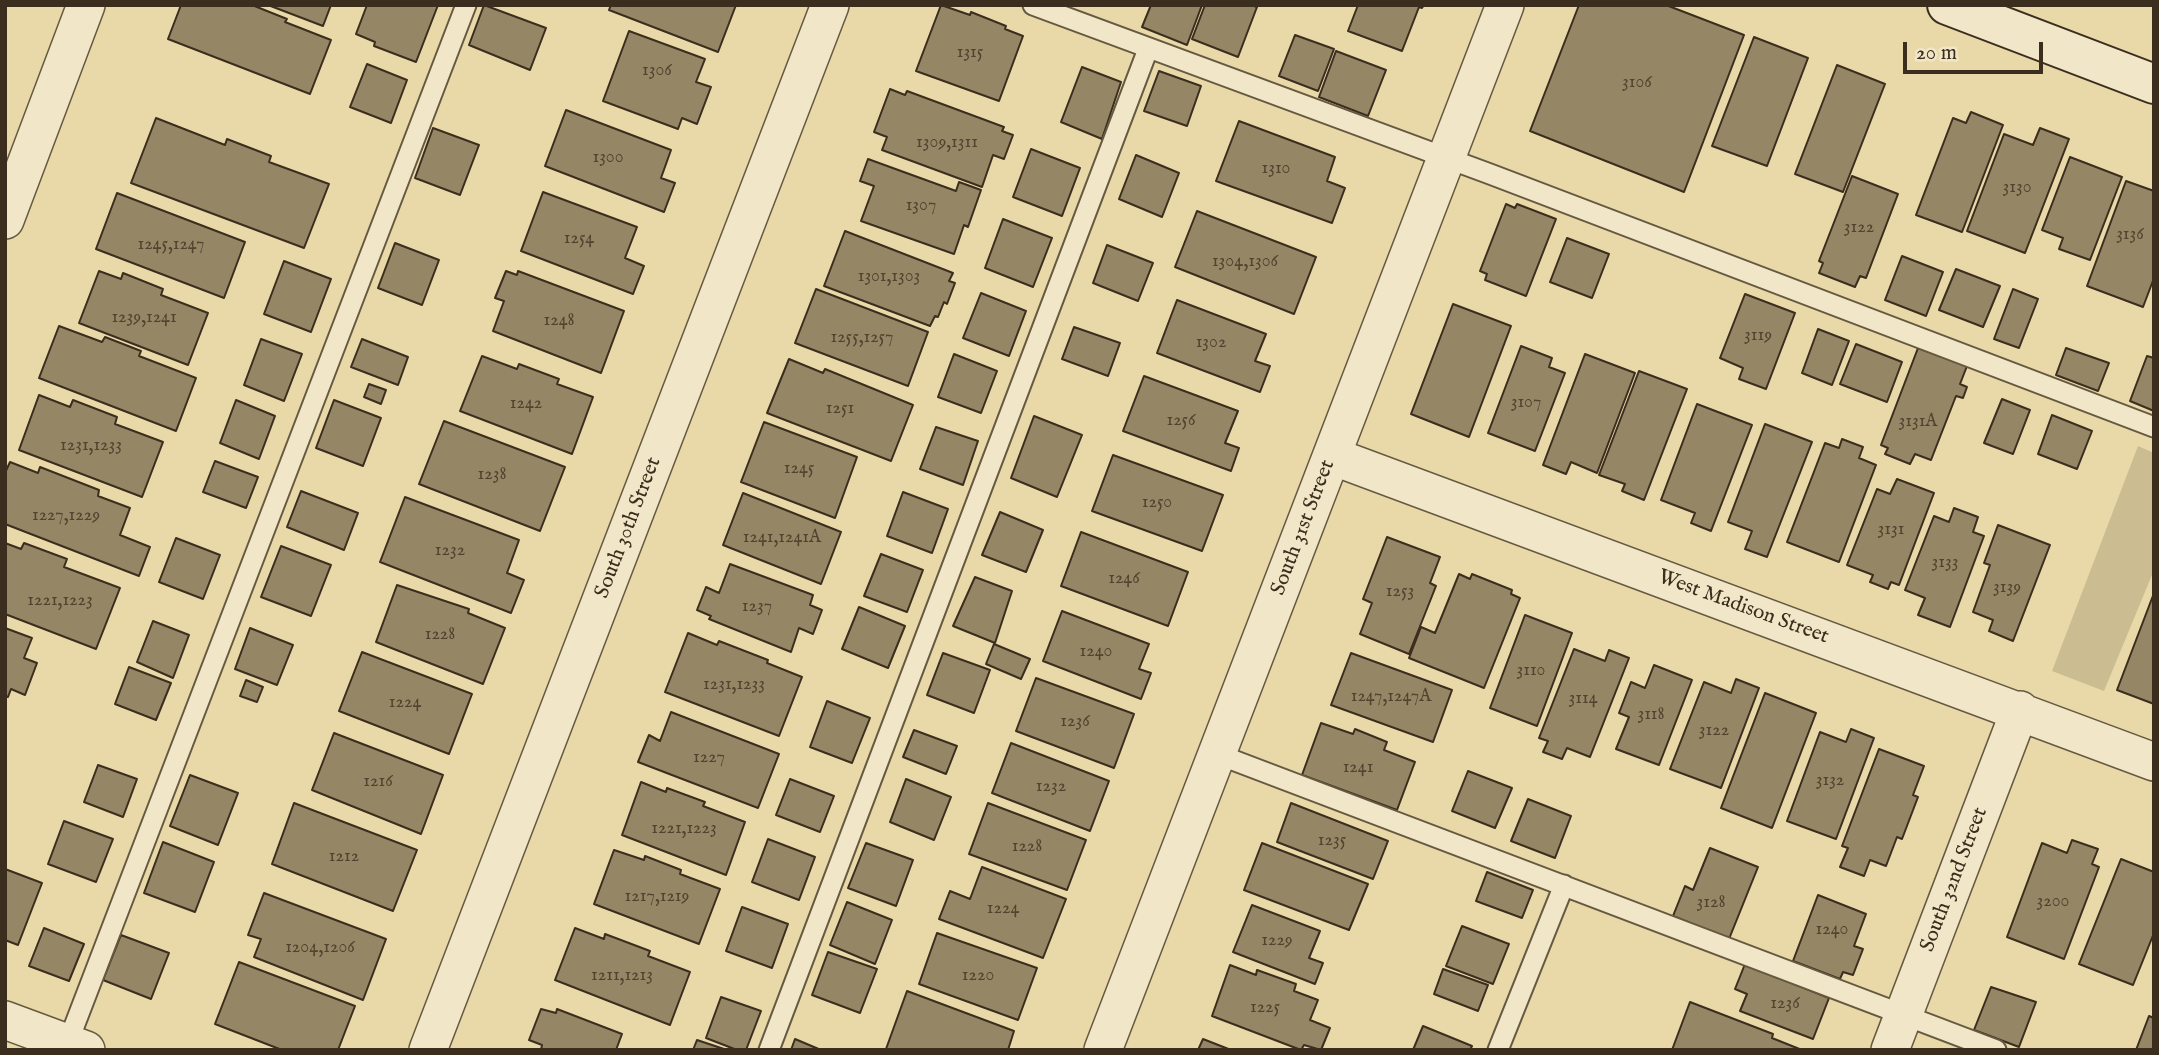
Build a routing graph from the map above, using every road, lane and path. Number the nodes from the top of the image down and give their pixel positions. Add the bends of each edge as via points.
1 (86, 5) edge
2 (466, 5) edge
3 (830, 5) edge
4 (1032, 5) edge
5 (1505, 5) edge
6 (1947, 5) edge
7 (1148, 49) junction
8 (2154, 84) edge
9 (1446, 158) junction
10 (5, 220) edge
11 (2154, 427) edge
12 (1332, 456) junction
13 (2020, 710) junction
14 (1217, 754) junction
15 (2154, 762) edge
16 (1564, 885) junction
17 (1904, 1013) junction
18 (5, 1020) edge
19 (73, 1047) edge
20 (428, 1050) edge
21 (769, 1050) edge
22 (1103, 1050) edge
23 (1498, 1050) edge
24 (1890, 1050) edge
25 (1996, 1050) edge

1 - 10 street
2 - 19 lane
3 - 20 street, South 30th Street
4 - 7 lane
5 - 9 street, South 31st Street
6 - 8 main road
7 - 9 lane
7 - 21 lane
9 - 11 lane
9 - 12 street, South 31st Street
12 - 13 street, West Madison Street
12 - 14 street, South 31st Street
13 - 15 street, West Madison Street
13 - 17 street, South 32nd Street
14 - 16 lane
14 - 22 street, South 31st Street
16 - 17 lane
16 - 23 lane
17 - 24 street, South 32nd Street
17 - 25 lane
18 - 19 street

